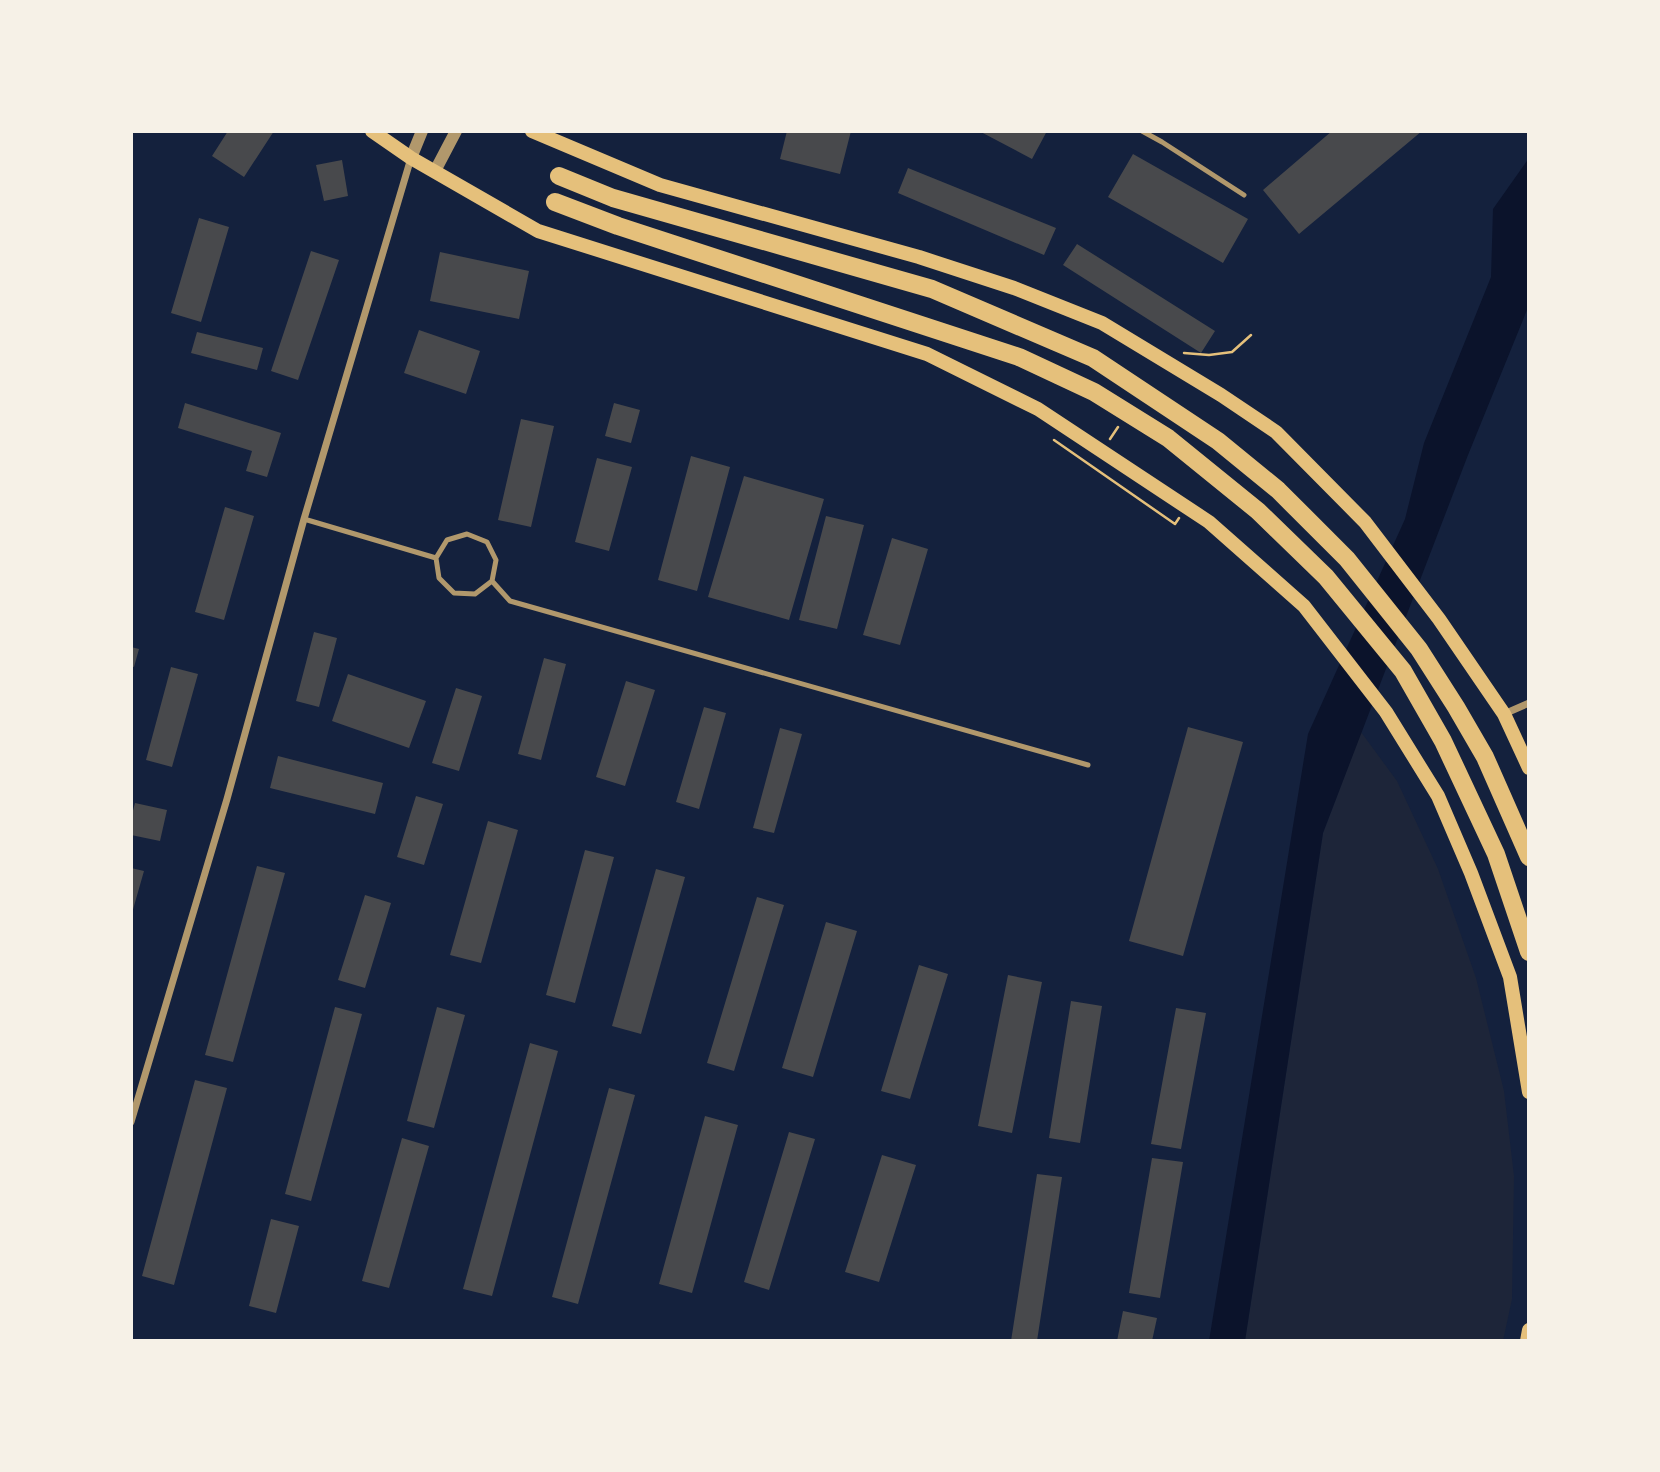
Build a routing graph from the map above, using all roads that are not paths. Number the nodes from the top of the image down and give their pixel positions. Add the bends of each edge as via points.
1 (372, 131) edge
2 (422, 131) edge
3 (456, 131) edge
4 (532, 131) edge
5 (1142, 131) edge
6 (411, 158) junction
7 (435, 171) junction
8 (559, 177) dead end
9 (1244, 195) dead end
10 (555, 202) dead end
11 (304, 519) junction
12 (436, 558) junction
13 (492, 581) junction
14 (1529, 703) edge
15 (1504, 715) junction
16 (1088, 765) dead end
17 (1529, 768) edge
18 (1529, 857) edge
19 (1529, 952) edge
20 (1529, 1092) edge
21 (131, 1122) edge
22 (1529, 1330) edge
23 (1527, 1341) edge

1 - 6 main road
2 - 6 street
3 - 7 street
4 - 15 main road via 660,185 919,257 1102,323 1276,432 1365,522
5 - 9 lane
6 - 7 main road
6 - 11 street
7 - 20 main road via 538,231 927,354 1038,409 1209,522 1304,606 1386,712 1438,796 1510,977
8 - 18 highway via 613,198 932,289 1093,358 1218,440 1278,490 1347,559 1419,649 1485,757
10 - 19 highway via 1019,357 1094,392 1168,438 1258,511 1326,577 1403,671 1443,741 1496,854
11 - 12 lane
11 - 21 street
12 - 13 lane via 439,578 454,593 475,594
12 - 13 lane via 447,540 467,534 487,542 496,561
13 - 16 lane via 510,601
14 - 15 street
15 - 17 main road
22 - 23 main road

